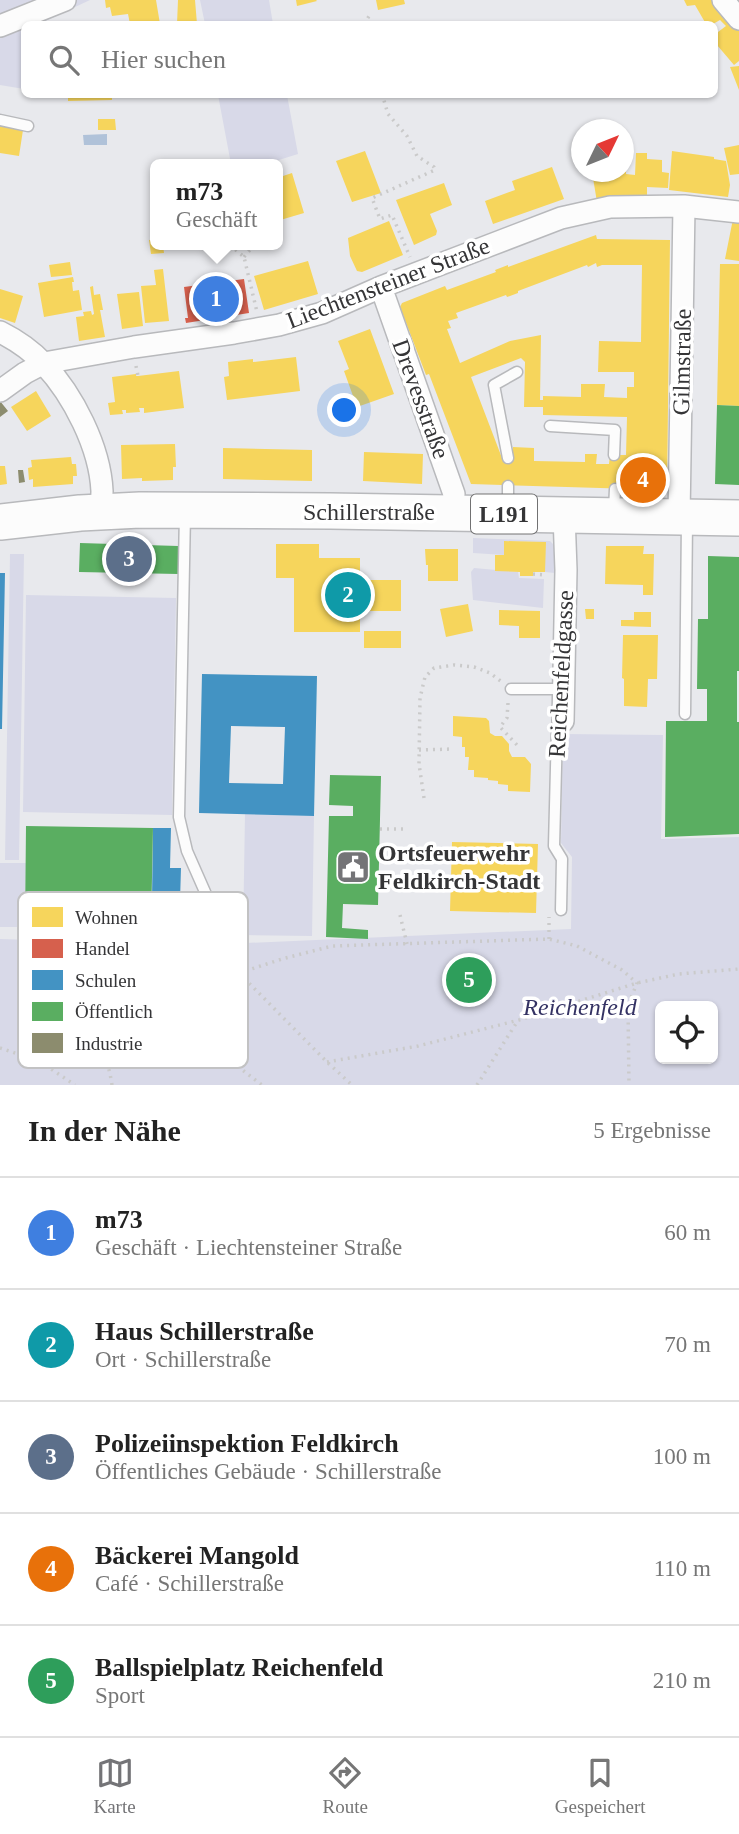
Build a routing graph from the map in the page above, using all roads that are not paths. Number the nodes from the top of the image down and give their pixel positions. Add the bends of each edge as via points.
1 (65, 0) edge
2 (723, 0) edge
3 (739, 19) edge
4 (0, 26) edge
5 (0, 120) edge
6 (28, 126) dead end
7 (684, 206) junction
8 (739, 212) edge
9 (381, 287) junction
10 (0, 332) edge
11 (44, 363) junction
12 (517, 372) dead end
13 (0, 391) edge
14 (550, 426) dead end
15 (614, 455) dead end
16 (508, 458) dead end
17 (186, 511) junction
18 (101, 512) junction
19 (452, 512) junction
20 (564, 515) junction
21 (683, 517) junction
22 (739, 518) edge
23 (0, 522) edge
24 (511, 689) road end
25 (564, 689) junction
26 (685, 714) dead end
27 (563, 721) joint
28 (205, 892) edge
29 (561, 910) dead end

1 - 4 street
2 - 3 street
5 - 6 lane
7 - 8 street, Liechtensteiner Straße
7 - 9 street, Liechtensteiner Straße via 610,207 561,218
7 - 21 street, Gilmstraße
9 - 11 street, Liechtensteiner Straße via 279,325
9 - 19 street, Drevesstraße via 454,494
10 - 11 street
11 - 13 street, Liechtensteiner Straße
11 - 18 street via 83,423 98,467
12 - 16 lane via 495,385
14 - 15 lane via 615,430
17 - 18 main road, Schillerstraße / L191
17 - 19 main road, Schillerstraße / L191
17 - 28 lane via 179,817 187,851
18 - 23 main road, Schillerstraße / L191
19 - 20 main road, Schillerstraße / L191 via 508,500
20 - 21 main road, Schillerstraße / L191 via 614,502
20 - 25 street, Reichenfeldgasse
21 - 22 main road, Schillerstraße / L191
21 - 26 lane
24 - 25 lane
25 - 27 street, Reichenfeldgasse
27 - 29 lane, Reichenfeldgasse via 557,729 554,834 554,846 562,859

